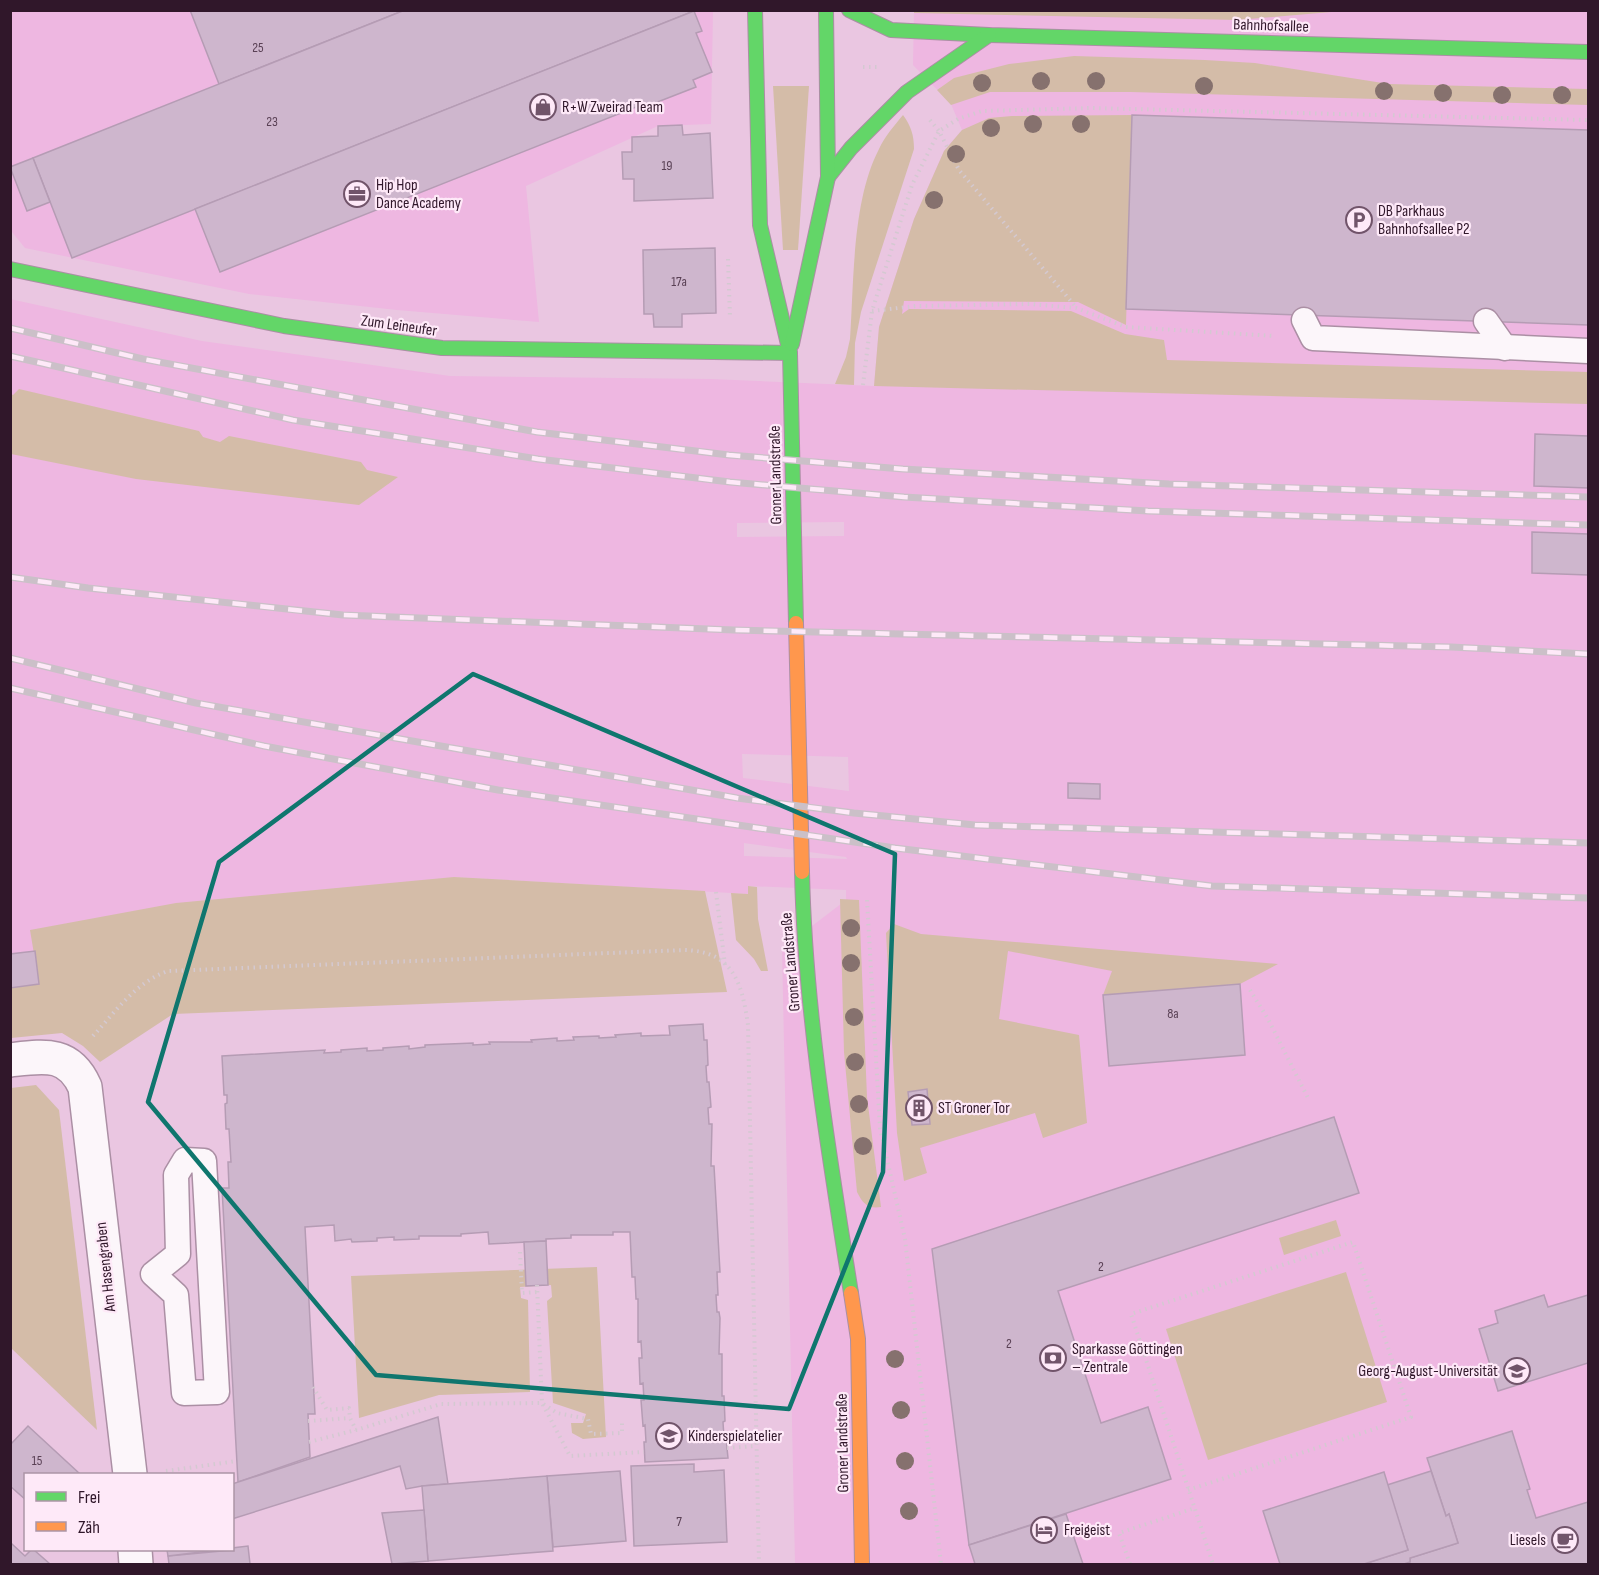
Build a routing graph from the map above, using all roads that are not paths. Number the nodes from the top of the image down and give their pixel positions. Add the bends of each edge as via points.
1 (755, 10) edge
2 (826, 10) edge
3 (849, 10) edge
4 (989, 35) junction
5 (1588, 52) edge
6 (828, 177) junction
7 (10, 269) edge
8 (1486, 321) dead end
9 (1308, 329) road end
10 (1505, 348) junction
11 (1588, 351) edge
12 (790, 353) junction
13 (10, 1060) edge
14 (217, 1392) joint
15 (130, 1473) edge
16 (862, 1564) edge

1 - 12 main road, Groner Landstraße via 760,225
2 - 6 main road, Groner Landstraße
3 - 4 main road, Bahnhofsallee via 891,30
4 - 5 main road, Bahnhofsallee
4 - 6 main road via 907,92
6 - 12 main road, Groner Landstraße
7 - 12 main road, Zum Leineufer via 284,326 442,348
8 - 10 lane
9 - 10 lane
10 - 11 lane
12 - 16 main road, Groner Landstraße via 802,892 824,1122 858,1339
13 - 15 street, Am Hasengraben via 47,1057 69,1064 82,1080 87,1096
14 - 14 lane via 204,1161 185,1160 176,1175 178,1254 153,1274 176,1295 184,1393

